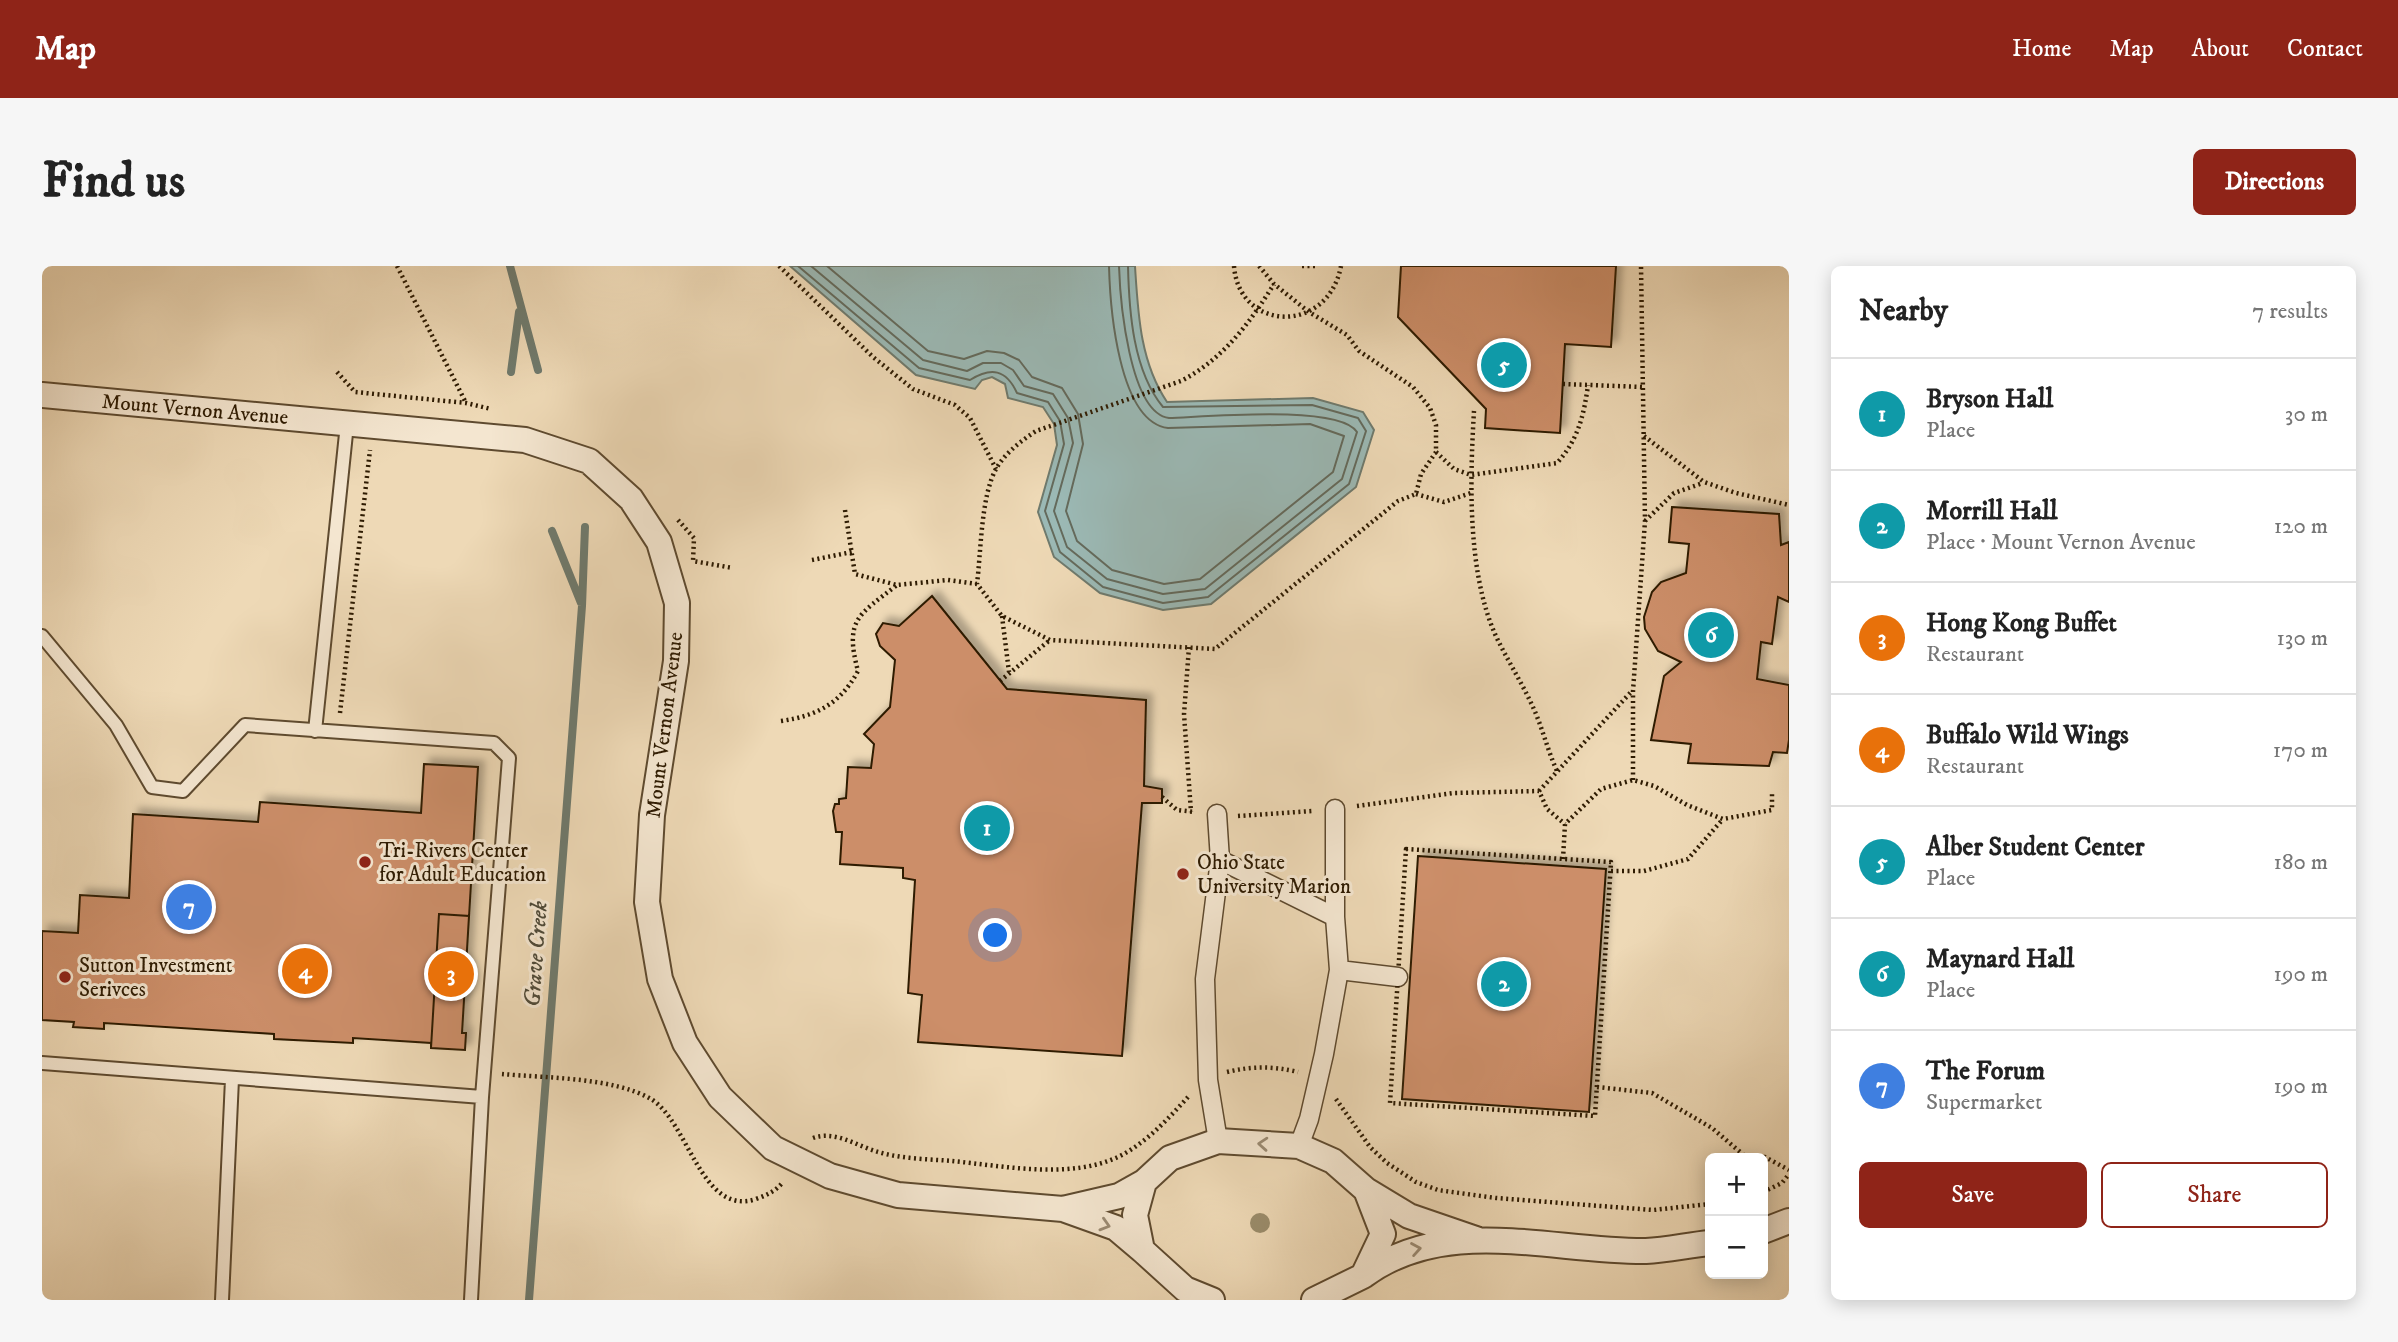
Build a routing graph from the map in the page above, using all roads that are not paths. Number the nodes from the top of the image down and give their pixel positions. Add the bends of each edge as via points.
1 (42, 395) edge
2 (347, 424) junction
3 (42, 636) edge
4 (315, 731) junction
5 (1335, 809) road end
6 (1217, 814) road end
7 (1220, 860) junction
8 (1335, 917) junction
9 (1339, 970) junction
10 (1398, 977) road end
11 (42, 1063) edge
12 (232, 1079) junction
13 (482, 1097) junction
14 (1218, 1141) junction
15 (1299, 1146) junction
16 (1144, 1182) junction
17 (1366, 1190) junction
18 (1063, 1209) junction
19 (1789, 1221) edge
20 (1768, 1229) edge
21 (1476, 1239) junction
22 (1705, 1244) edge
23 (1142, 1250) junction
24 (1363, 1276) junction
25 (1326, 1296) edge
26 (222, 1300) edge
27 (471, 1300) edge
28 (1212, 1300) edge

1 - 2 street, Mount Vernon Avenue
2 - 4 lane
2 - 18 street, Mount Vernon Avenue via 525,440 589,461 631,499 659,542 677,603 676,661 652,815 647,902 660,979 685,1043 720,1097 773,1148 830,1176 898,1195
3 - 4 lane via 116,725 152,787 183,791 245,725
4 - 13 lane via 494,743 509,758
5 - 8 street
6 - 7 street
7 - 8 street
7 - 14 street via 1205,979 1208,1080
8 - 9 street
9 - 10 street
9 - 15 street via 1322,1064
11 - 12 lane
12 - 13 lane
12 - 26 lane
13 - 27 lane
15 -> 14 street, Mount Vernon Avenue
14 - 16 street, Mount Vernon Avenue via 1170,1158
15 - 17 street, Mount Vernon Avenue via 1334,1161
16 - 18 street, Mount Vernon Avenue via 1119,1196
16 - 23 street via 1135,1215
17 - 21 street, Mount Vernon Avenue via 1409,1216
17 - 24 street, Mount Vernon Avenue via 1383,1234
18 -> 23 street, Mount Vernon Avenue via 1116,1228
19 - 20 street
21 - 22 street, Mount Vernon Avenue via 1646,1251
24 -> 21 street, Mount Vernon Avenue via 1404,1251
23 - 28 street, Mount Vernon Avenue via 1185,1289
24 - 25 street, Mount Vernon Avenue

